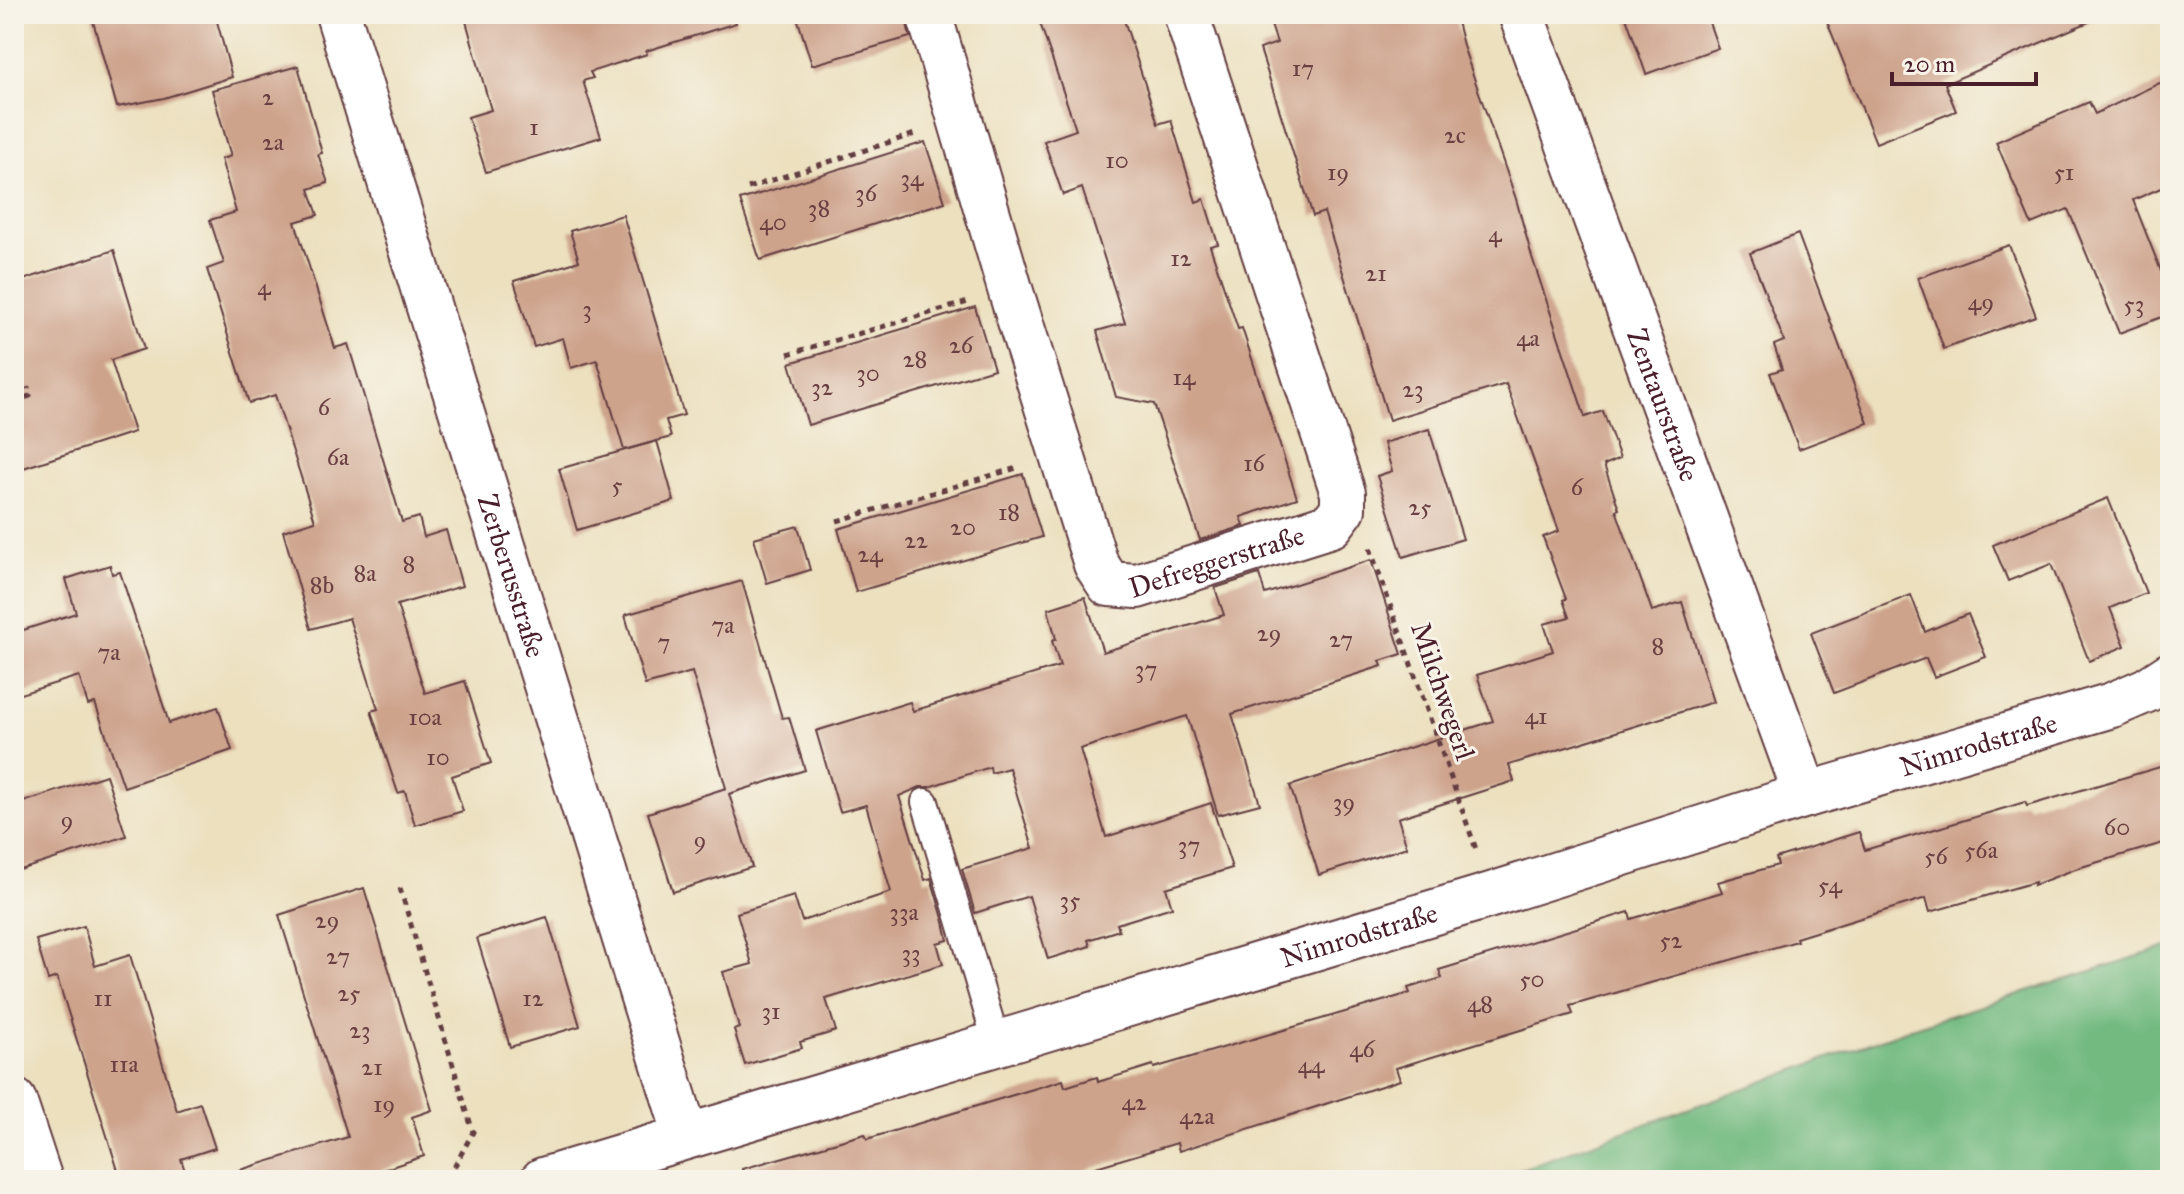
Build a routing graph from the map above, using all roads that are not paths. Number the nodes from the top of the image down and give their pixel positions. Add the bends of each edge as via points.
1 (338, 14) edge
2 (929, 14) edge
3 (1186, 14) edge
4 (1521, 14) edge
5 (2170, 675) edge
6 (1806, 795) junction
7 (925, 802) dead end
8 (997, 1044) junction
9 (14, 1101) edge
10 (686, 1136) junction
11 (40, 1180) edge
12 (543, 1180) edge

1 - 10 street, Zerberusstraße
2 - 3 street, Defreggerstraße via 1096,564 1109,584 1137,586 1331,525 1343,509 1343,493
4 - 6 street, Zentaurstraße
5 - 6 street, Nimrodstraße via 2112,705
6 - 8 street, Nimrodstraße
7 - 8 lane
8 - 10 street, Nimrodstraße
9 - 11 street
10 - 12 street, Nimrodstraße

